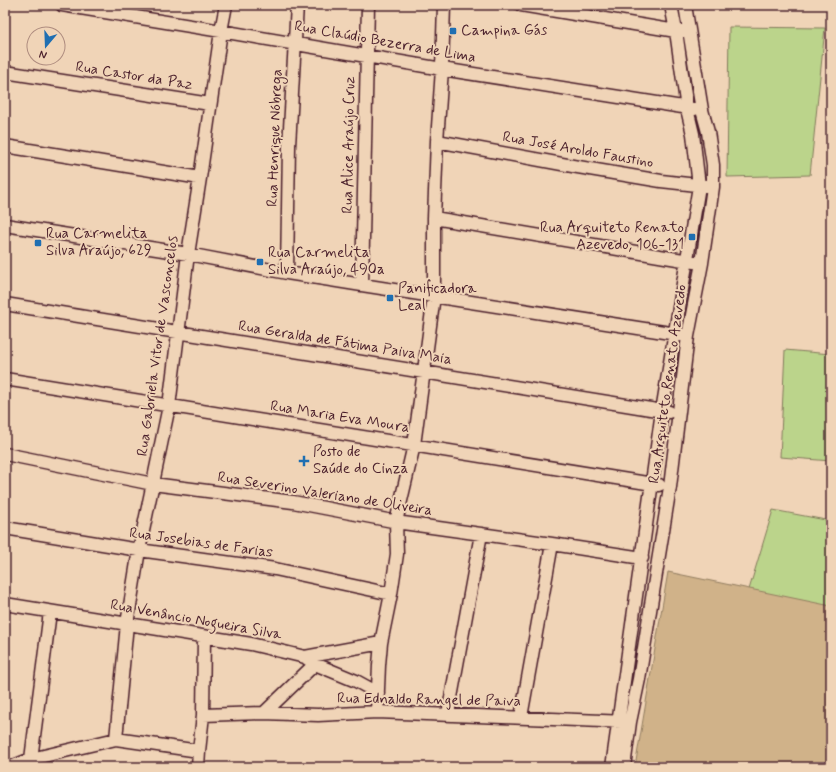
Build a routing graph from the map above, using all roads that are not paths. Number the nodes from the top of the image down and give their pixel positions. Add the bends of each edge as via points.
1 (62, 5) edge
2 (226, 5) edge
3 (297, 5) edge
4 (368, 5) edge
5 (444, 5) edge
6 (520, 5) edge
7 (671, 5) edge
8 (685, 5) edge
9 (221, 31) junction
10 (676, 31) junction
11 (690, 32) junction
12 (295, 43) junction
13 (367, 56) junction
14 (442, 69) junction
15 (5, 72) edge
16 (210, 104) junction
17 (687, 109) junction
18 (702, 110) junction
19 (437, 142) junction
20 (5, 146) edge
21 (200, 178) junction
22 (699, 186) junction
23 (713, 187) junction
24 (434, 218) junction
25 (5, 225) edge
26 (188, 254) junction
27 (687, 261) junction
28 (702, 263) junction
29 (288, 272) junction
30 (362, 285) junction
31 (434, 296) junction
32 (5, 304) edge
33 (178, 331) junction
34 (675, 334) junction
35 (688, 336) junction
36 (424, 372) junction
37 (5, 379) edge
38 (169, 406) junction
39 (662, 411) junction
40 (679, 414) junction
41 (414, 445) junction
42 (5, 454) edge
43 (153, 484) junction
44 (652, 484) junction
45 (670, 487) junction
46 (396, 522) junction
47 (5, 528) edge
48 (481, 534) junction
49 (552, 544) junction
50 (139, 550) junction
51 (642, 558) junction
52 (391, 594) junction
53 (5, 604) edge
54 (50, 612) junction
55 (128, 624) junction
56 (204, 637) junction
57 (381, 644) junction
58 (305, 657) junction
59 (315, 664) junction
60 (378, 693) junction
61 (377, 712) junction
62 (264, 713) junction
63 (448, 714) junction
64 (203, 715) junction
65 (521, 717) junction
66 (625, 721) junction
67 (116, 739) junction
68 (198, 751) junction
69 (31, 759) junction
70 (11, 767) edge
71 (198, 767) edge
72 (612, 767) edge
73 (624, 767) edge

1 - 9 street, Rua Claúdio Bezerra de Lima
2 - 9 street, Rua Gabriela Vitor de Vasconcelos
3 - 12 street, Rua Henrique Nóbrega
4 - 13 street, Rua Alice Araújo Cruz
5 - 14 street
6 - 10 street
7 - 10 street, Rua Arquiteto Renato Azevedo
8 - 11 street, Rua Arquiteto Renato Azevedo
9 - 12 street, Rua Claúdio Bezerra de Lima
9 - 16 street, Rua Gabriela Vitor de Vasconcelos
10 - 11 street
10 - 17 street, Rua Arquiteto Renato Azevedo
11 - 18 street, Rua Arquiteto Renato Azevedo
12 - 13 street, Rua Claúdio Bezerra de Lima
12 - 29 street, Rua Henrique Nóbrega via 289,146
13 - 14 street, Rua Claúdio Bezerra de Lima
13 - 30 street, Rua Alice Araújo Cruz
14 - 17 street, Rua Claúdio Bezerra de Lima
14 - 19 street
15 - 16 street, Rua Castor da Paz
16 - 21 street, Rua Gabriela Vitor de Vasconcelos
17 - 18 street, Rua Claúdio Bezerra de Lima
17 - 22 street, Rua Arquiteto Renato Azevedo via 693,134
18 - 23 street, Rua Arquiteto Renato Azevedo via 713,165
19 - 22 street, Rua José Aroldo Faustino
19 - 24 street
20 - 21 street
21 - 26 street, Rua Gabriela Vitor de Vasconcelos
22 - 23 street, Rua José Aroldo Faustino
22 - 27 street, Rua Arquiteto Renato Azevedo
23 - 28 street, Rua Arquiteto Renato Azevedo
24 - 27 street
24 - 31 street
25 - 26 street
26 - 29 street
26 - 33 street, Rua Gabriela Vitor de Vasconcelos
27 - 28 street
27 - 34 street, Rua Arquiteto Renato Azevedo
28 - 35 street, Rua Arquiteto Renato Azevedo
29 - 30 street
30 - 31 street
31 - 34 street
31 - 36 street
32 - 33 street, Rua Geralda de Fátima Paiva Maia
33 - 36 street, Rua Geralda de Fátima Paiva Maia
33 - 38 street, Rua Gabriela Vitor de Vasconcelos
34 - 35 street
34 - 39 street, Rua Arquiteto Renato Azevedo
35 - 40 street, Rua Arquiteto Renato Azevedo
36 - 39 street, Rua Geralda de Fátima Paiva Maia
36 - 41 street
37 - 38 street, Rua Maria Eva Moura
38 - 41 street, Rua Maria Eva Moura
38 - 43 street, Rua Gabriela Vitor de Vasconcelos
39 - 40 street, Rua Geralda de Fátima Paiva Maia
39 - 44 street, Rua Arquiteto Renato Azevedo
40 - 45 street, Rua Arquiteto Renato Azevedo
41 - 44 street, Rua Maria Eva Moura
41 - 46 street
42 - 43 street, Rua Severino Valeriano de Oliveira
43 - 46 street, Rua Severino Valeriano de Oliveira via 293,502
43 - 50 street, Rua Gabriela Vitor de Vasconcelos
44 - 45 street, Rua Maria Eva Moura
44 - 51 street, Rua Arquiteto Renato Azevedo
45 - 66 street, Rua Arquiteto Renato Azevedo via 640,679
46 - 48 street, Rua Severino Valeriano de Oliveira
46 - 52 street via 397,554
47 - 50 street, Rua Josebias de Farias
48 - 49 street, Rua Severino Valeriano de Oliveira
48 - 63 street
49 - 51 street, Rua Severino Valeriano de Oliveira
49 - 65 street
50 - 52 street, Rua Josebias de Farias via 275,569
50 - 55 street, Rua Gabriela Vitor de Vasconcelos
51 - 66 street, Rua Arquiteto Renato Azevedo
52 - 57 street
53 - 54 street, Rua Venâncio Nogueira Silva
54 - 55 street, Rua Venâncio Nogueira Silva
54 - 69 street
55 - 56 street, Rua Venâncio Nogueira Silva
55 - 67 street, Rua Gabriela Vitor de Vasconcelos
56 - 58 street, Rua Venâncio Nogueira Silva via 251,644
56 - 64 street
57 - 58 street, Rua Venâncio Nogueira Silva
57 - 60 street
58 - 59 street
59 - 60 street
59 - 62 street
60 - 61 street
61 - 62 street, Rua Ednaldo Rangel de Paiva via 318,715
61 - 63 street, Rua Ednaldo Rangel de Paiva
62 - 64 street, Rua Ednaldo Rangel de Paiva
63 - 65 street, Rua Ednaldo Rangel de Paiva
64 - 68 street
65 - 66 street, Rua Ednaldo Rangel de Paiva
66 - 72 street, Rua Arquiteto Renato Azevedo
66 - 73 street, Rua Arquiteto Renato Azevedo
67 - 68 street
67 - 69 street
68 - 71 street
69 - 70 street

